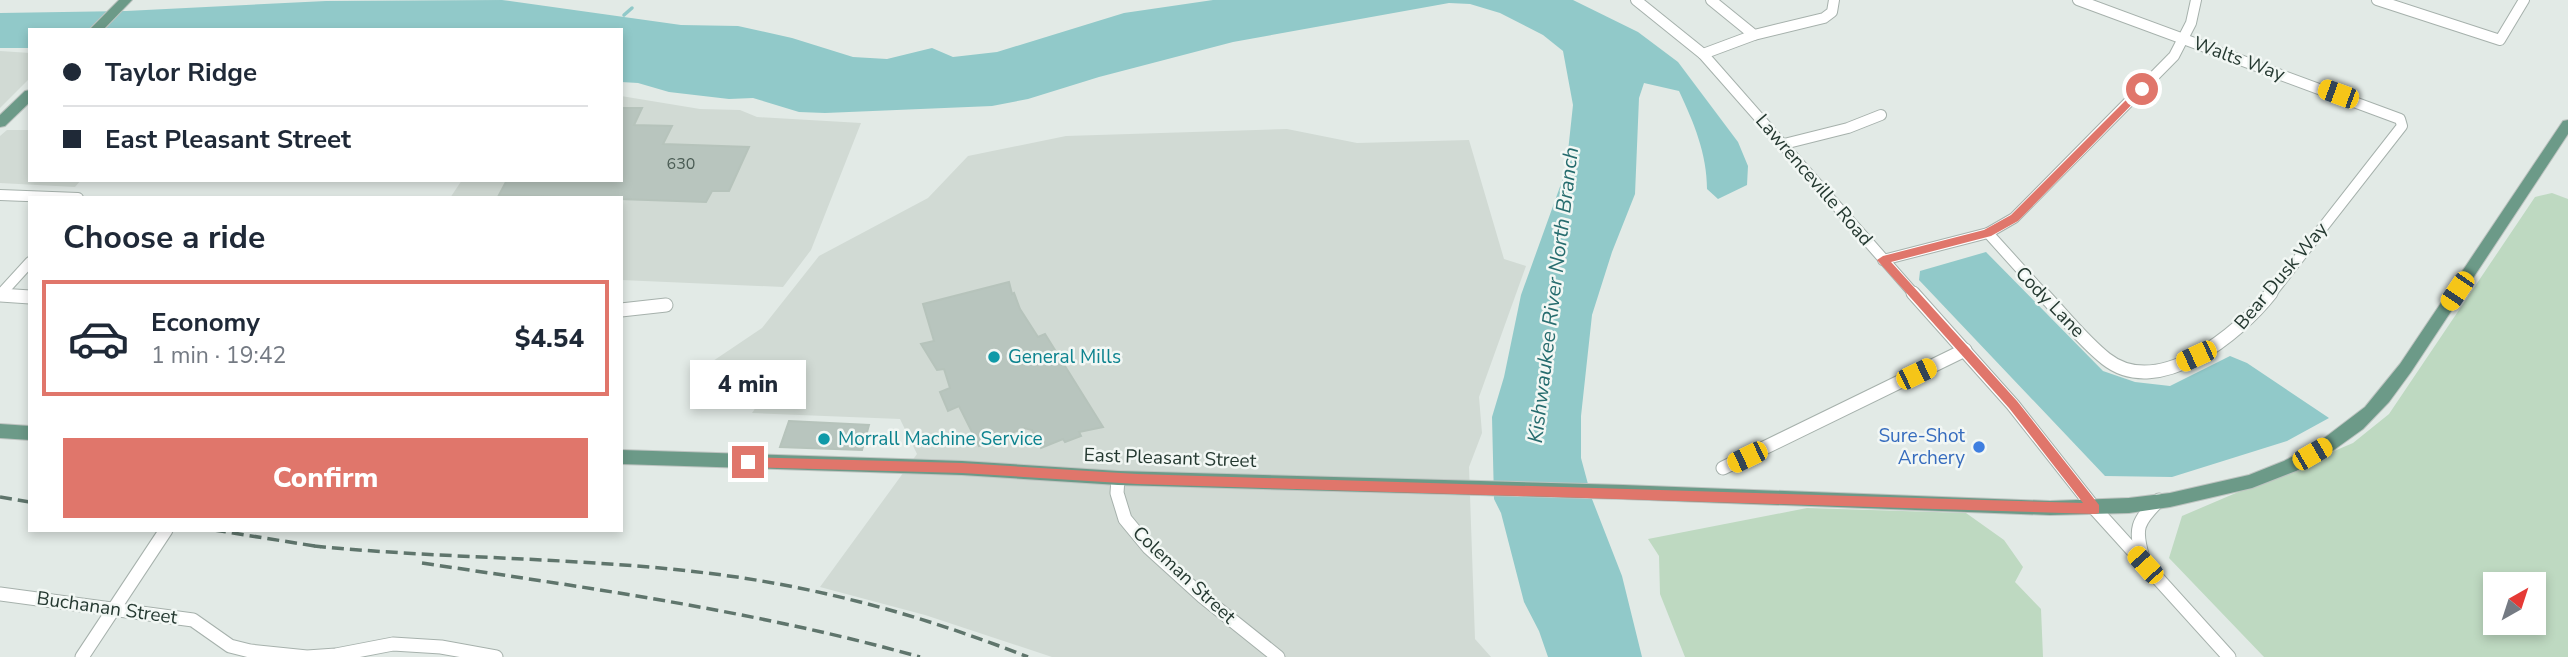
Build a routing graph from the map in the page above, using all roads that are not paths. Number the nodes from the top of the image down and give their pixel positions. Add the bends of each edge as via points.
1 (126, 0) edge
2 (1636, 0) edge
3 (1711, 0) edge
4 (1834, 0) edge
5 (2078, 0) edge
6 (2196, 0) edge
7 (2376, 0) edge
8 (2524, 0) edge
9 (97, 28) edge
10 (1754, 35) junction
11 (2183, 38) junction
12 (1703, 54) junction
13 (28, 96) edge
14 (1881, 115) dead end
15 (2400, 119) joint
16 (0, 123) edge
17 (2568, 124) edge
18 (1784, 144) junction
19 (0, 195) edge
20 (28, 196) edge
21 (1988, 233) junction
22 (1883, 260) junction
23 (28, 264) edge
24 (0, 295) edge
25 (28, 297) edge
26 (666, 304) dead end
27 (623, 310) edge
28 (1965, 350) junction
29 (2117, 367) joint
30 (0, 431) edge
31 (28, 433) edge
32 (623, 457) edge
33 (1723, 468) dead end
34 (1118, 478) junction
35 (2159, 500) junction
36 (2095, 509) junction
37 (165, 532) edge
38 (2145, 565) junction
39 (0, 594) edge
40 (113, 608) junction
41 (82, 657) edge
42 (496, 657) edge
43 (1278, 657) edge
44 (2229, 657) edge

1 - 9 main road
2 - 12 street, Lawrenceville Road
3 - 10 street
4 - 10 street via 1832,12 1824,18
5 - 11 street, Walts Way
6 - 11 street
7 - 8 street via 2500,40
10 - 12 street
11 - 15 street, Walts Way
11 - 21 street via 2174,56 2051,183 2014,218
12 - 18 street, Lawrenceville Road
13 - 16 main road
14 - 18 street
15 - 29 street, Bear Dusk Way via 2402,126 2265,301 2234,333 2210,349 2163,368 2143,372
17 - 35 main road, East Pleasant Street via 2413,356 2357,424 2295,464 2257,479
18 - 22 street, Lawrenceville Road
19 - 20 street
21 - 22 street
21 - 29 street, Cody Lane via 2012,263
22 - 28 street, Lawrenceville Road
23 - 24 street
24 - 25 street
26 - 27 street
28 - 33 street
28 - 36 street, Lawrenceville Road
30 - 31 main road
32 - 34 main road, East Pleasant Street
34 - 36 main road, East Pleasant Street
34 - 43 street, Coleman Street via 1117,493 1125,519 1149,548
35 - 36 main road, East Pleasant Street
35 - 38 street via 2138,520 2135,532
36 - 38 street, Lawrenceville Road
37 - 40 street
38 - 44 street, Lawrenceville Road
39 - 40 street, Buchanan Street
40 - 41 street
40 - 42 street, Buchanan Street via 193,620 230,646 250,651 307,657 393,644

